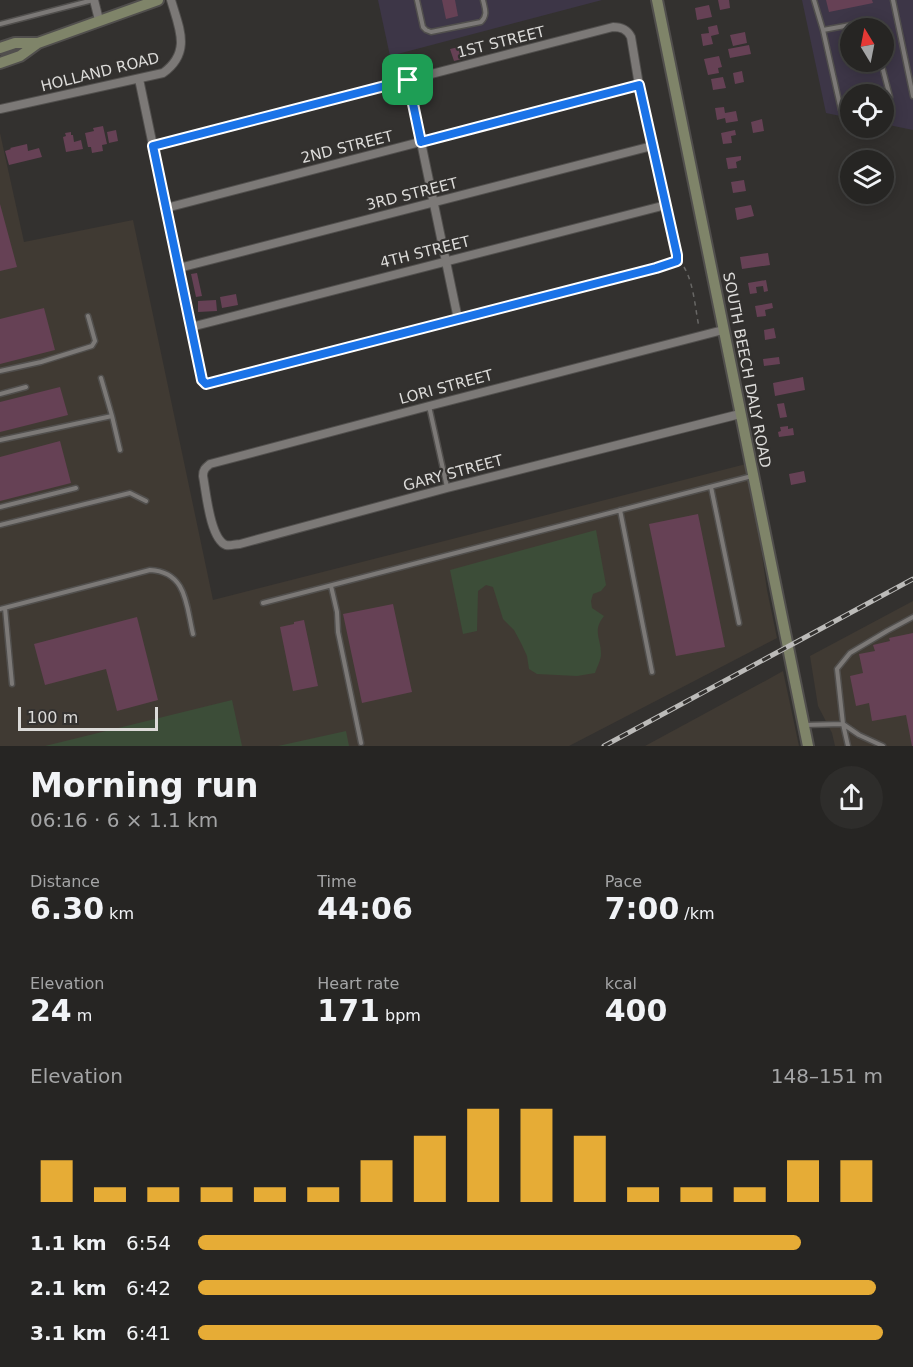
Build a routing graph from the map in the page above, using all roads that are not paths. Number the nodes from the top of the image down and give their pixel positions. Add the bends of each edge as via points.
1 (94, 0) edge
2 (158, 0) edge
3 (171, 0) edge
4 (417, 0) edge
5 (483, 0) edge
6 (657, 0) edge
7 (814, 0) edge
8 (893, 0) edge
9 (99, 20) junction
10 (0, 24) edge
11 (840, 27) edge
12 (823, 30) junction
13 (38, 43) junction
14 (0, 48) edge
15 (0, 63) edge
16 (139, 79) junction
17 (408, 80) junction
18 (639, 85) junction
19 (913, 96) edge
20 (840, 106) edge
21 (0, 110) edge
22 (421, 142) junction
23 (153, 146) junction
24 (652, 146) junction
25 (434, 203) junction
26 (666, 205) junction
27 (166, 208) junction
28 (446, 261) junction
29 (179, 268) junction
30 (88, 316) dead end
31 (458, 319) junction
32 (191, 327) junction
33 (723, 330) junction
34 (0, 371) edge
35 (101, 378) dead end
36 (26, 387) dead end
37 (0, 394) edge
38 (429, 406) junction
39 (740, 414) junction
40 (111, 416) junction
41 (0, 440) edge
42 (120, 450) dead end
43 (753, 476) junction
44 (711, 486) junction
45 (76, 488) dead end
46 (447, 488) junction
47 (206, 495) joint
48 (146, 501) dead end
49 (0, 507) edge
50 (620, 510) junction
51 (0, 525) edge
52 (331, 586) junction
53 (263, 603) dead end
54 (3, 608) edge
55 (913, 617) edge
56 (739, 623) dead end
57 (193, 634) dead end
58 (652, 672) dead end
59 (12, 684) dead end
60 (843, 724) junction
61 (804, 725) junction
62 (866, 738) junction
63 (362, 743) dead end
64 (808, 746) edge
65 (848, 746) edge
66 (867, 746) edge
67 (883, 746) edge

1 - 9 street
1 - 10 lane
2 - 9 street
3 - 16 street, HOLLAND ROAD via 182,41 180,53 163,73
4 - 5 lane via 423,27 431,32 481,22 486,14
6 - 33 street, SOUTH BEECH DALY ROAD
7 - 12 lane
8 - 19 lane
9 - 13 street
11 - 12 lane
12 - 20 lane
13 - 14 street via 15,43
13 - 15 street via 20,56
16 - 21 street, HOLLAND ROAD
16 - 23 street
17 - 18 street, 1ST STREET via 613,27 624,29 631,37
17 - 22 street
17 - 23 street, 1ST STREET
18 - 22 street, 2ND STREET
18 - 24 street
22 - 25 street
22 - 27 street, 2ND STREET
23 - 27 street
24 - 25 street, 3RD STREET
24 - 26 street
25 - 28 street
25 - 29 street, 3RD STREET
26 - 28 street, 4TH STREET
26 - 31 street via 677,261
27 - 29 street
28 - 31 street
28 - 32 street, 4TH STREET
29 - 32 street
30 - 34 lane via 95,341 92,346
31 - 32 street via 206,384
33 - 38 street, LORI STREET
33 - 39 street, SOUTH BEECH DALY ROAD
35 - 40 lane
36 - 37 lane
38 - 46 lane
38 - 47 street, LORI STREET via 210,464 203,471
39 - 43 street, SOUTH BEECH DALY ROAD
39 - 46 street, GARY STREET
40 - 41 lane
40 - 42 lane
43 - 44 lane
43 - 61 street, SOUTH BEECH DALY ROAD
44 - 50 lane
44 - 56 lane
45 - 49 lane
46 - 47 street, GARY STREET via 230,546 216,535
48 - 51 lane via 130,494
50 - 52 lane
50 - 58 lane
52 - 53 lane
52 - 63 lane
54 - 57 lane via 150,570 161,571 180,584
54 - 59 lane
55 - 60 lane via 850,653 837,669
60 - 61 lane
60 - 62 lane
60 - 65 lane
61 - 64 street, SOUTH BEECH DALY ROAD
62 - 66 lane
62 - 67 lane

